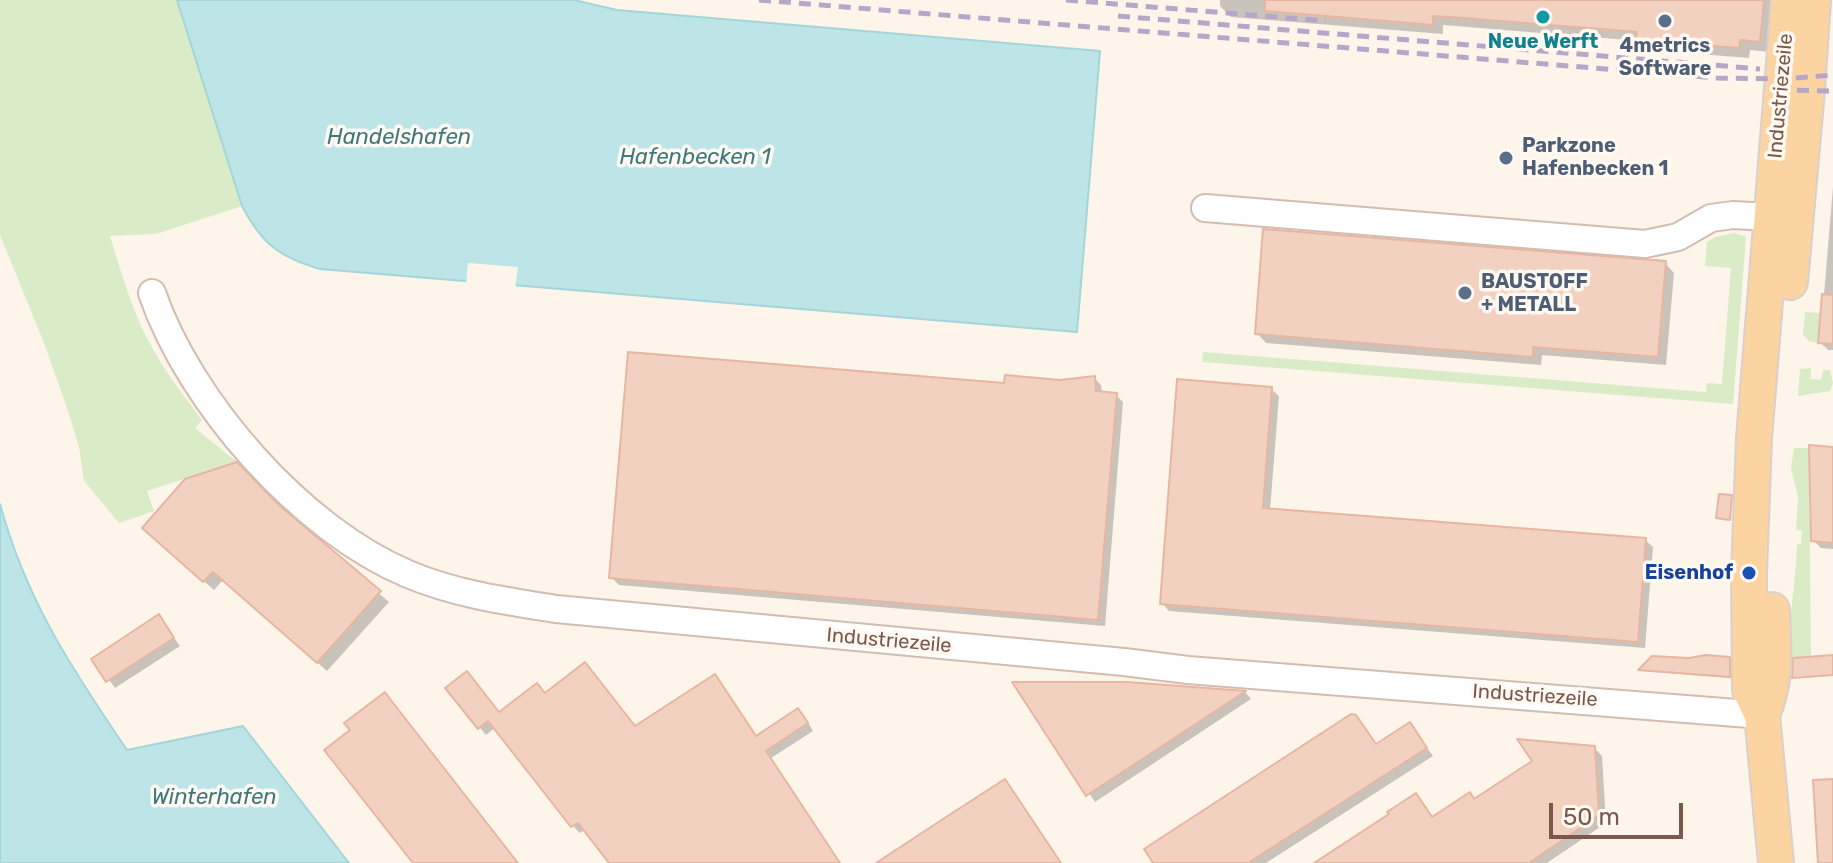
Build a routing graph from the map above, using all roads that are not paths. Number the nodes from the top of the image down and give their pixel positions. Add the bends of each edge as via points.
1 (1789, 0) edge
2 (1813, 0) edge
3 (1205, 208) dead end
4 (1784, 217) junction
5 (152, 293) dead end
6 (1762, 715) junction
7 (1776, 863) edge

1 - 4 main road, Industriezeile
2 - 4 main road, Industriezeile
3 - 4 street via 1645,244 1678,237 1711,218
4 - 6 main road, Industriezeile via 1772,355 1774,671
5 - 6 street, Industriezeile via 195,381 266,472 368,553 408,574 468,594 556,609 1188,670
6 - 7 main road, Industriezeile

